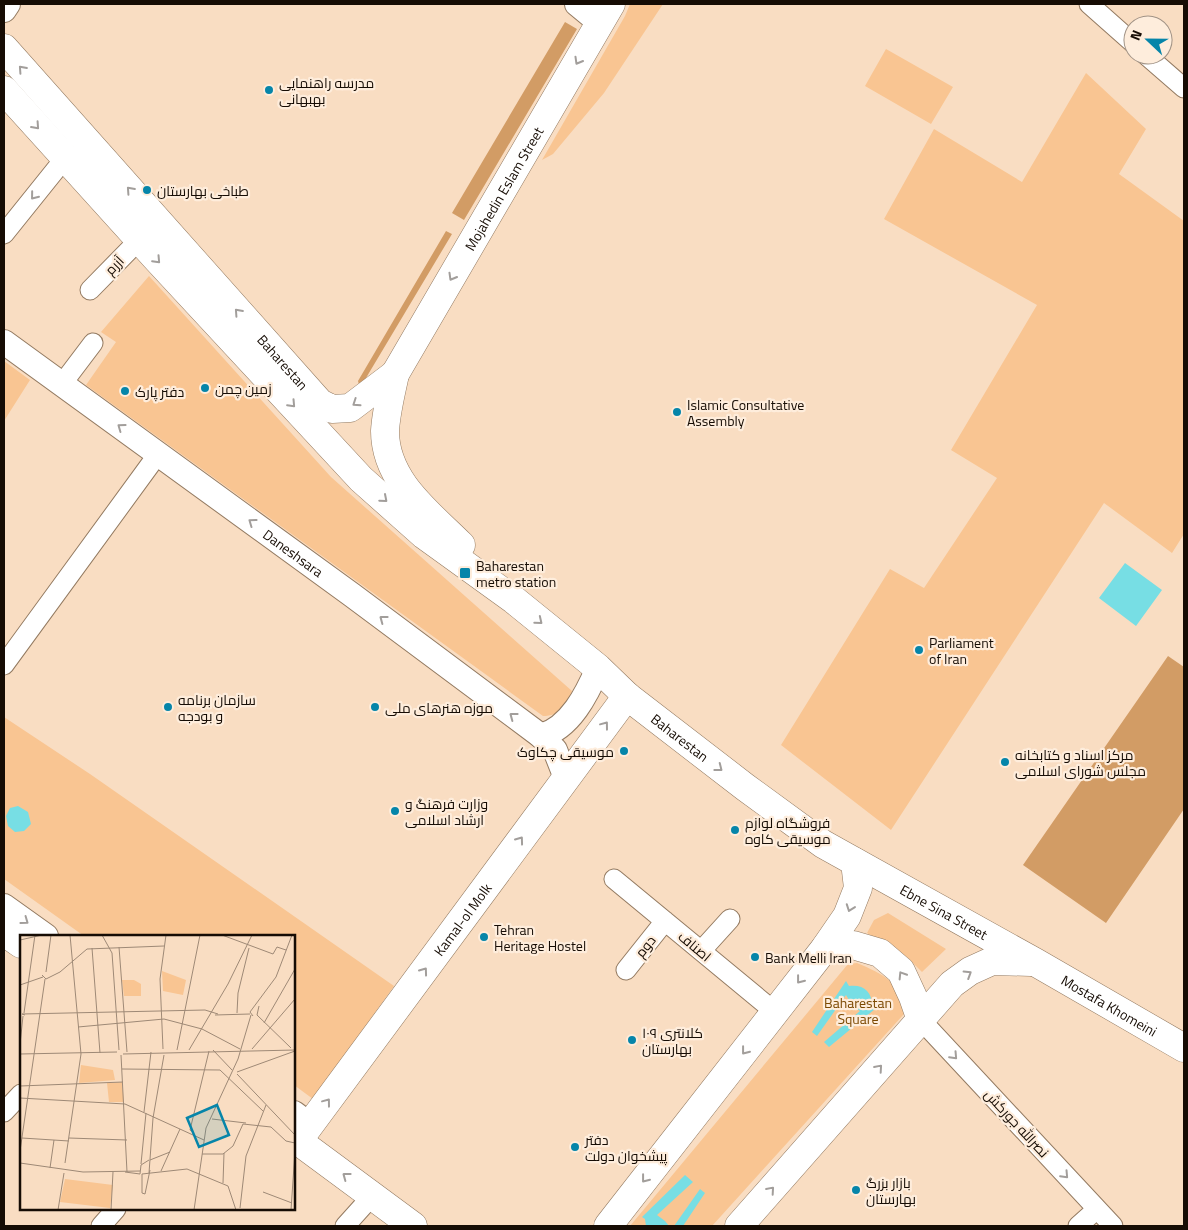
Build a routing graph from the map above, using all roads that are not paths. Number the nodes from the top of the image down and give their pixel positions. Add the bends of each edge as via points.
1 (8, 4) edge
2 (577, 4) edge
3 (1089, 4) edge
4 (4, 10) edge
5 (606, 14) edge
6 (1123, 34) edge
7 (4, 48) edge
8 (1158, 65) edge
9 (1184, 88) edge
10 (4, 90) edge
11 (65, 158) junction
12 (4, 234) edge
13 (138, 240) junction
14 (90, 290) dead end
15 (4, 342) edge
16 (93, 343) dead end
17 (396, 374) junction
18 (62, 384) junction
19 (158, 454) junction
20 (514, 600) junction
21 (4, 664) edge
22 (598, 668) junction
23 (627, 696) junction
24 (541, 736) junction
25 (566, 778) junction
26 (855, 862) junction
27 (614, 879) dead end
28 (4, 906) edge
29 (730, 919) dead end
30 (665, 921) junction
31 (4, 932) edge
32 (45, 935) edge
33 (20, 943) edge
34 (825, 948) junction
35 (701, 951) junction
36 (1035, 962) junction
37 (626, 970) dead end
38 (775, 1012) junction
39 (921, 1020) junction
40 (1184, 1048) edge
41 (20, 1095) edge
42 (4, 1112) edge
43 (299, 1129) edge
44 (372, 1196) junction
45 (1097, 1209) junction
46 (115, 1210) edge
47 (101, 1226) edge
48 (345, 1226) edge
49 (413, 1226) edge
50 (608, 1226) edge
51 (739, 1226) edge
52 (1078, 1226) edge
53 (1114, 1226) edge

1 - 4 street
2 - 5 street
3 - 6 street
5 -> 17 main road, Mojahedin Eslam Street
17 -> 7 main road, Baharestan via 350,408 332,409 320,403
8 - 9 street
10 -> 11 main road, Baharestan
11 -> 12 street
11 - 13 main road, Baharestan
13 - 14 street, آزرم
13 -> 20 main road, Baharestan via 361,480 424,535
15 - 18 street, Daneshsara
16 - 18 street
17 - 20 main road, Baharestan via 385,432 392,467 407,490
19 -> 18 street, Daneshsara
19 - 21 street
24 -> 19 street, Daneshsara
20 -> 22 main road, Baharestan
22 - 23 main road, Baharestan
22 - 24 street via 584,697 560,727
25 -> 23 main road, Kamal-ol Molk
23 -> 26 main road, Baharestan via 745,788 823,844
24 - 25 street, Daneshsara via 555,750
43 -> 25 main road, Kamal-ol Molk
26 -> 34 main road via 858,888 847,916
26 - 36 main road, Ebne Sina Street
27 - 30 street, اصناف
28 -> 32 street
29 - 35 street
30 - 35 street, اصناف
30 - 37 street, دوم
31 - 33 main road
34 -> 38 main road
39 -> 34 main road via 901,971 880,953 853,945
35 - 38 street, اصناف
39 -> 36 main road via 952,984 970,971 992,961
36 - 40 main road, Mostafa Khomeini
38 -> 50 main road
39 -> 45 street, نصرالله جورکش
51 -> 39 main road
41 - 42 street
44 -> 43 main road
44 - 48 street
44 - 49 main road
45 - 52 street
45 - 53 street, نصرالله جورکش
46 - 47 street

